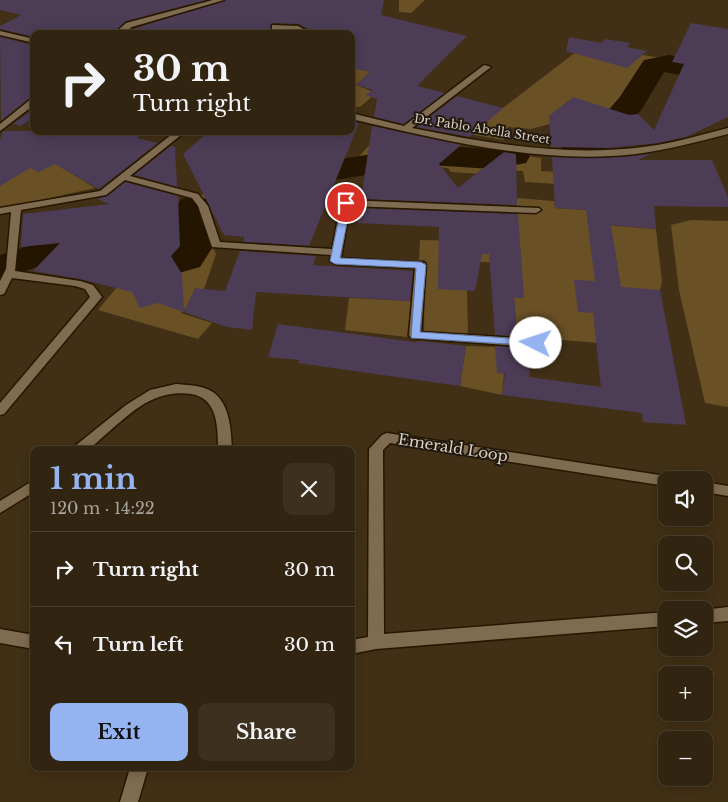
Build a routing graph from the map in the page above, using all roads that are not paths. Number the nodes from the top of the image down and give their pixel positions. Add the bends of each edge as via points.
1 (221, 0) edge
2 (275, 27) dead end
3 (123, 30) edge
4 (301, 30) edge
5 (0, 33) edge
6 (30, 40) edge
7 (486, 67) dead end
8 (30, 103) edge
9 (355, 117) edge
10 (0, 128) edge
11 (405, 129) junction
12 (728, 131) edge
13 (177, 135) edge
14 (123, 177) junction
15 (16, 208) junction
16 (536, 210) dead end
17 (0, 211) edge
18 (337, 252) junction
19 (11, 267) junction
20 (0, 292) edge
21 (536, 343) dead end
22 (0, 410) edge
23 (82, 446) edge
24 (224, 446) edge
25 (658, 480) edge
26 (30, 488) edge
27 (713, 488) edge
28 (728, 491) edge
29 (0, 508) edge
30 (728, 614) edge
31 (713, 615) edge
32 (658, 620) edge
33 (0, 636) edge
34 (30, 641) edge
35 (376, 642) junction
36 (355, 646) edge
37 (139, 771) edge
38 (129, 802) edge

1 - 3 street via 129,25
2 - 4 street
5 - 6 street
7 - 11 street
8 - 10 street
9 - 11 street, Dr. Pablo Abella Street
11 - 12 street, Dr. Pablo Abella Street via 528,151 580,154 641,152 685,144
13 - 14 street
14 - 15 street via 103,192
14 - 18 street via 195,196 203,206 216,245
15 - 17 street
15 - 19 street
16 - 18 street via 346,203
18 - 21 street via 335,261 421,265 415,335
19 - 20 street
19 - 22 street via 89,287 96,297
23 - 24 street via 154,393 176,388 204,392 217,404 224,423
25 - 35 street, Emerald Loop via 386,438 376,449
26 - 29 street
27 - 28 street
30 - 31 street
32 - 35 street
33 - 34 street
35 - 36 street
37 - 38 street

